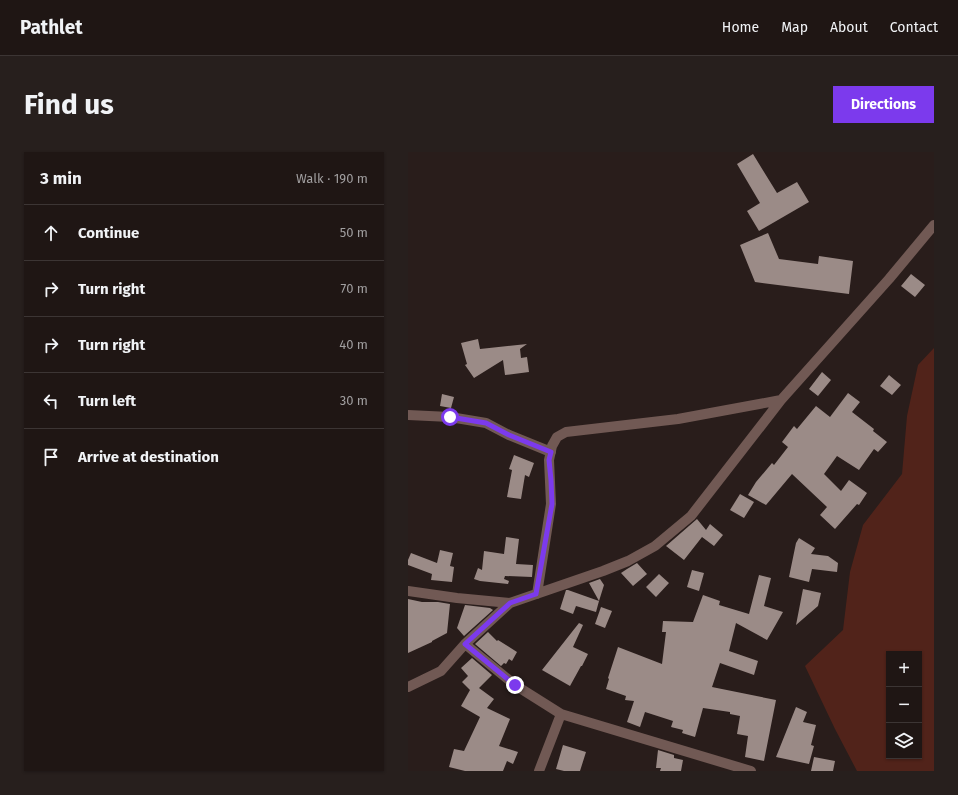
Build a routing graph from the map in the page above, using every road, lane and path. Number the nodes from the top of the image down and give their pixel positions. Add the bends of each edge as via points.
1 (934, 226) edge
2 (781, 400) junction
3 (408, 415) edge
4 (551, 452) junction
5 (408, 591) edge
6 (536, 594) junction
7 (510, 603) junction
8 (465, 644) junction
9 (408, 687) edge
10 (561, 714) junction
11 (539, 771) edge
12 (751, 771) edge

1 - 2 street
2 - 4 street via 678,419 566,432 557,437
2 - 6 street via 691,516 655,546 628,561
3 - 4 street via 450,417 486,423
4 - 6 street via 549,460 552,504
5 - 7 street
6 - 7 street
7 - 8 street
8 - 9 street via 441,671
8 - 10 street via 515,685
10 - 11 street
10 - 12 street

